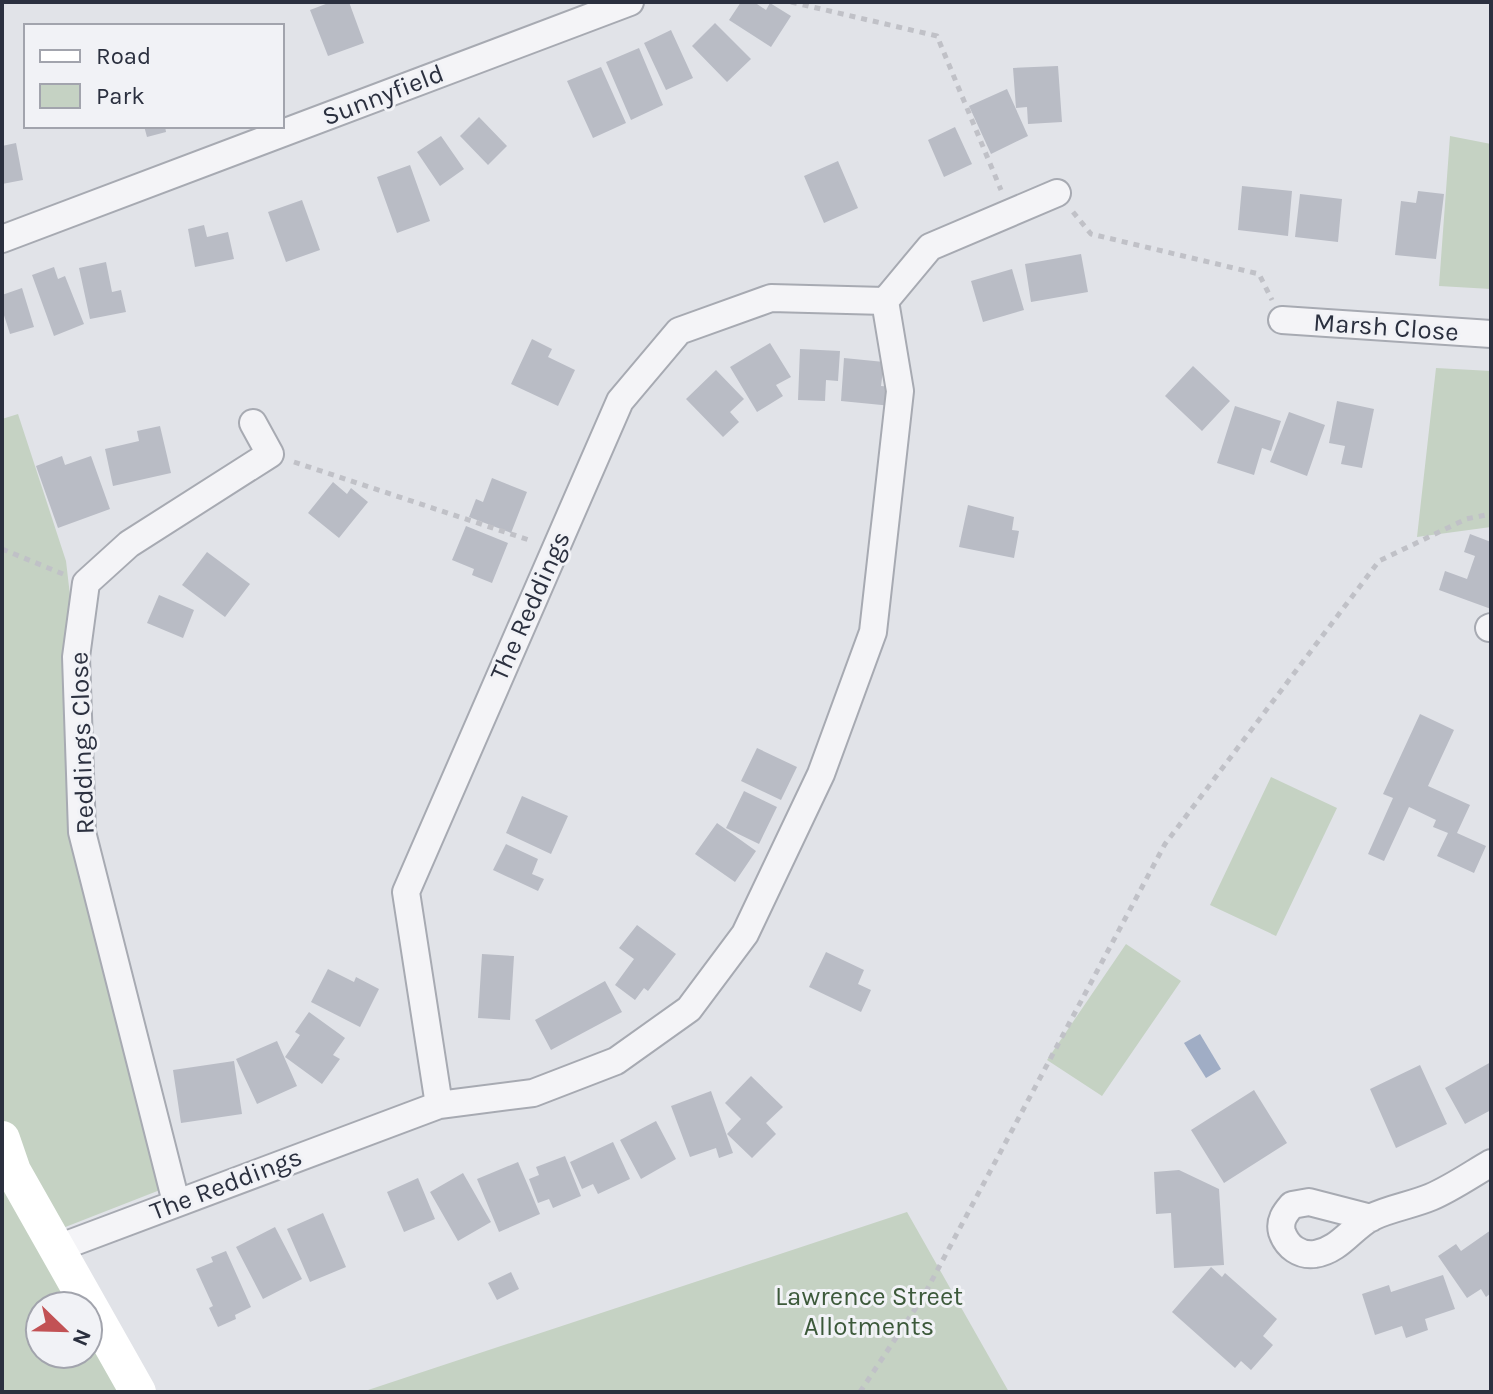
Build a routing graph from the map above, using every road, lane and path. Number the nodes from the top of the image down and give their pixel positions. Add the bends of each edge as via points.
1 (630, 2) edge
2 (791, 2) edge
3 (1057, 193) joint
4 (1011, 213) junction
5 (2, 239) edge
6 (885, 301) junction
7 (1282, 320) joint
8 (1491, 334) edge
9 (253, 423) dead end
10 (270, 454) junction
11 (1491, 514) edge
12 (555, 548) junction
13 (2, 549) edge
14 (86, 583) junction
15 (439, 1105) junction
16 (2, 1139) edge
17 (1491, 1163) edge
18 (176, 1202) junction
19 (1371, 1218) dead end
20 (58, 1248) junction
21 (138, 1392) edge
22 (860, 1392) edge

1 - 5 street, Sunnyfield
2 - 4 path via 937,36
3 - 4 street
3 - 7 path via 1091,234 1259,274
4 - 6 street via 930,247
6 - 12 street, The Reddings via 771,298 679,331 620,401
6 - 15 street, The Reddings via 900,391 873,632 821,774 745,934 689,1009 616,1061 533,1093
7 - 8 street, Marsh Close
9 - 10 street
10 - 12 path
10 - 14 street via 129,544
11 - 22 path via 1466,519 1379,561 1165,844 923,1297
12 - 15 street, The Reddings via 406,892
13 - 14 path
14 - 18 street, Reddings Close via 76,657 82,832
15 - 18 street, The Reddings
16 - 20 street via 13,1171
17 - 19 street via 1433,1196
18 - 20 street, The Reddings
20 - 21 street

